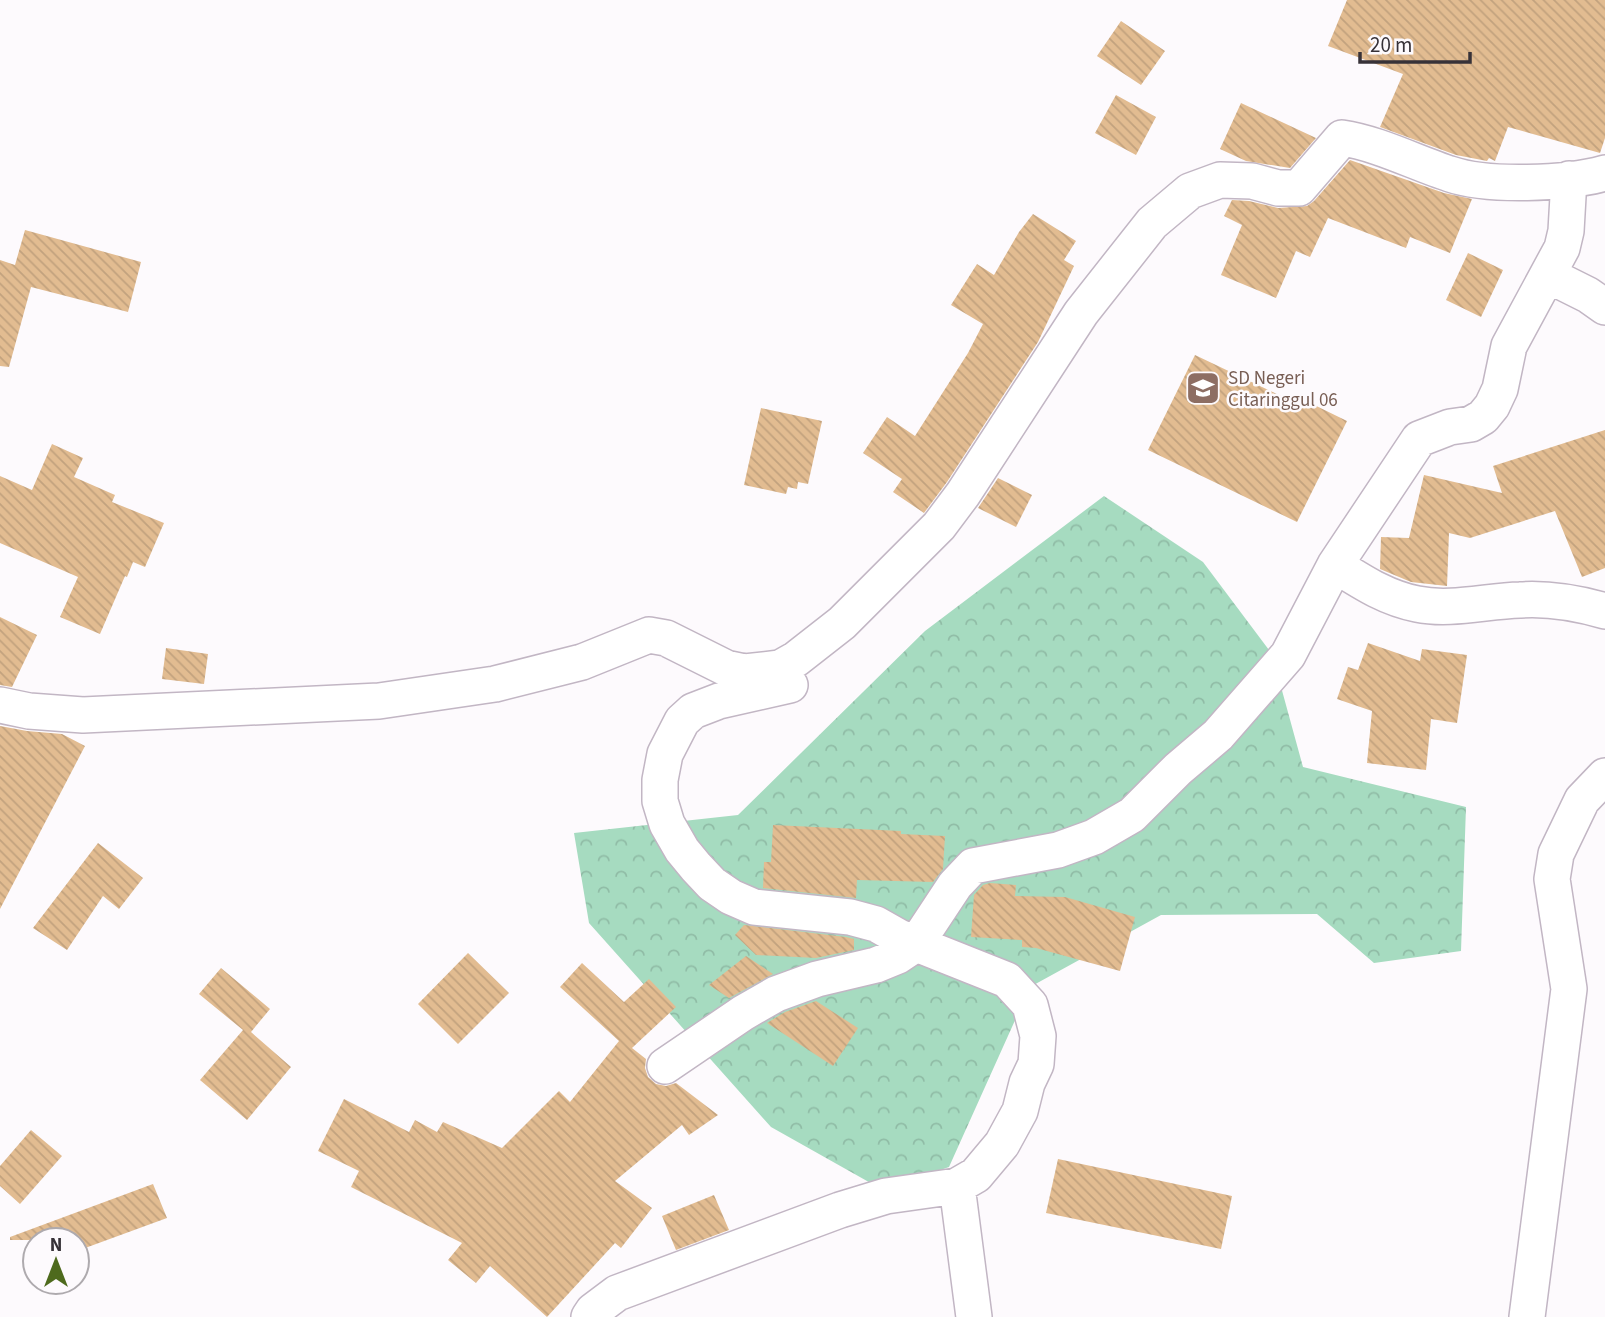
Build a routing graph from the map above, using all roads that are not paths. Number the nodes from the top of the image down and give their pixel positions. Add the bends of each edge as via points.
1 (1605, 173) edge
2 (1569, 179) junction
3 (1548, 275) junction
4 (1605, 307) edge
5 (1335, 565) junction
6 (1605, 611) edge
7 (842, 623) junction
8 (0, 705) edge
9 (1605, 776) edge
10 (916, 944) junction
11 (665, 1066) dead end
12 (957, 1186) junction
13 (589, 1317) edge
14 (974, 1317) edge
15 (1527, 1317) edge

1 - 2 street
2 - 3 street via 1566,231
2 - 7 street via 1481,181 1342,138 1299,188 1220,180 1190,191 1152,223 1089,303 939,526
3 - 4 street
3 - 5 street via 1509,346 1492,406 1471,424 1419,439
5 - 6 street via 1383,595 1420,605 1555,600
5 - 10 street via 1288,656 1218,735 1132,815 1094,837 1058,850 973,866
7 - 8 street via 796,659 763,671 726,668 666,638 649,635 582,662 527,676 379,701 83,715
7 - 10 street via 820,665 805,680 719,701 693,711 682,721 665,754 660,801 682,850 712,884 731,897 754,907 850,916
9 - 15 street via 1582,800 1556,855 1552,879 1569,989
10 - 11 street via 890,960 776,994
10 - 12 street via 1007,980 1030,1005 1038,1036 1036,1064 1020,1111 1002,1144 976,1175
12 - 13 street via 886,1196 840,1210 617,1293
12 - 14 street

